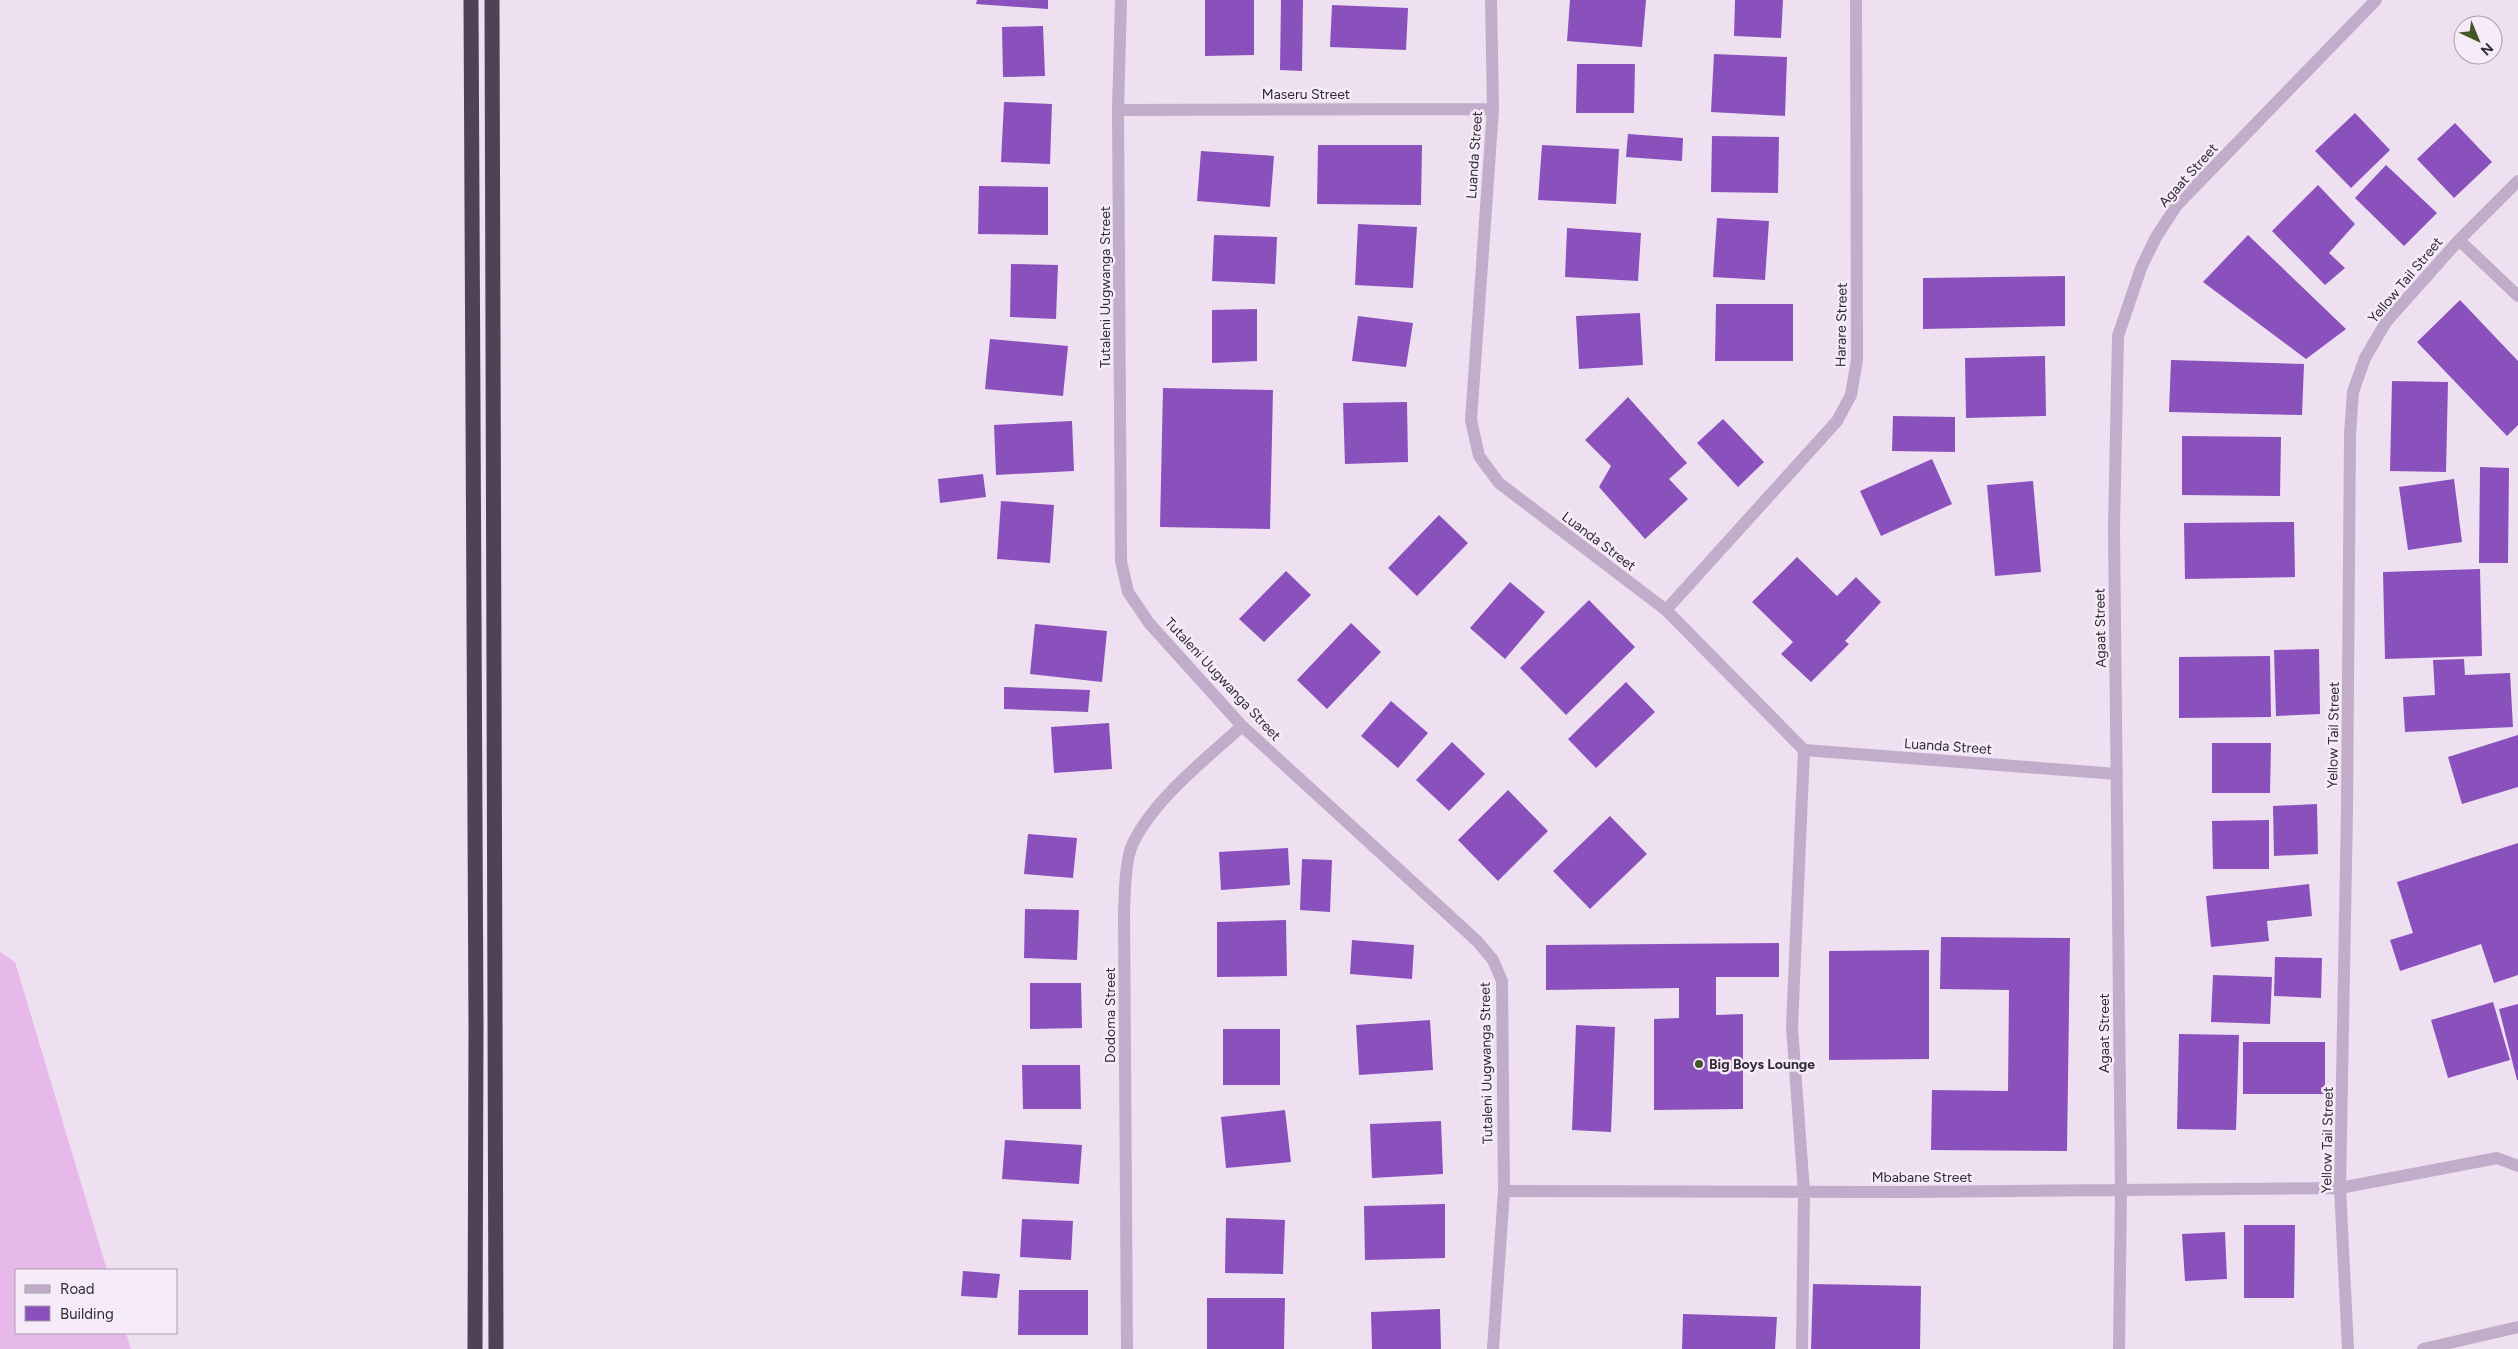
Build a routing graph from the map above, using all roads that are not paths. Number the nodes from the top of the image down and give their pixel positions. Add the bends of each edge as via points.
1 (471, 0) edge
2 (492, 0) edge
3 (1121, 0) edge
4 (1491, 0) edge
5 (1856, 0) edge
6 (2376, 0) edge
7 (1493, 109) junction
8 (1118, 110) junction
9 (2518, 181) edge
10 (2459, 240) junction
11 (2518, 296) edge
12 (1666, 610) junction
13 (1242, 726) junction
14 (1804, 750) junction
15 (2117, 774) junction
16 (2518, 1166) edge
17 (2340, 1188) junction
18 (1504, 1190) junction
19 (2120, 1191) junction
20 (1804, 1192) junction
21 (2518, 1327) edge
22 (475, 1349) edge
23 (496, 1349) edge
24 (1127, 1349) edge
25 (1494, 1349) edge
26 (1802, 1349) edge
27 (2119, 1349) edge
28 (2348, 1349) edge
29 (2423, 1349) edge

1 - 22 highway
2 - 23 highway
3 - 8 street, Tutaleni Uugwanga Street
4 - 7 street, Luanda Street
5 - 12 street, Harare Street via 1858,360 1851,395 1836,420
6 - 15 street, Agaat Street via 2177,205 2141,268 2118,336 2114,529
7 - 8 street, Maseru Street
7 - 12 street, Luanda Street via 1471,420 1479,456 1499,483
8 - 13 street, Tutaleni Uugwanga Street via 1121,561 1124,577 1128,592 1149,623
9 - 10 street, Yellow Tail Street
10 - 11 street
10 - 17 street, Yellow Tail Street via 2386,322 2365,358 2353,392
12 - 14 street, Luanda Street
13 - 18 street, Tutaleni Uugwanga Street via 1453,917 1493,960 1502,980
13 - 24 street, Dodoma Street via 1168,796 1132,844 1124,911
14 - 15 street, Luanda Street
14 - 20 street via 1792,1027
15 - 19 street, Agaat Street
16 - 17 street, Mbabane Street via 2497,1158
17 - 19 street, Mbabane Street
17 - 28 street, Yellow Tail Street
18 - 20 street, Mbabane Street
18 - 25 street, Tutaleni Uugwanga Street
19 - 20 street, Mbabane Street
19 - 27 street, Agaat Street
20 - 26 street
21 - 29 street

